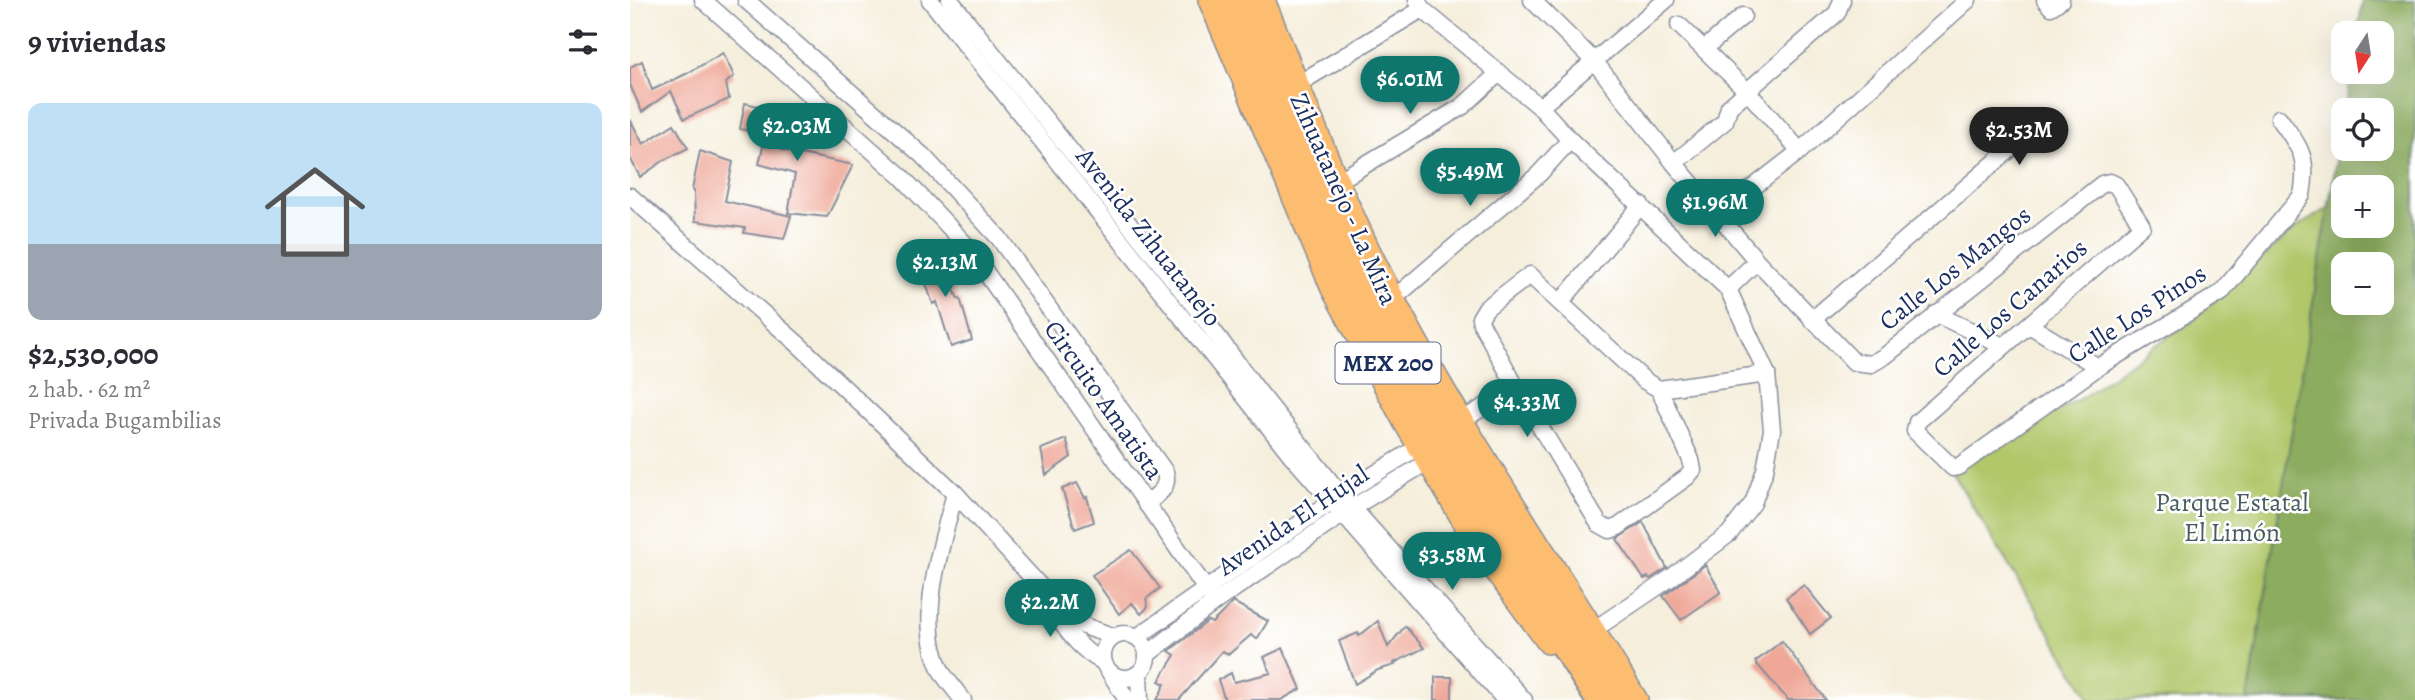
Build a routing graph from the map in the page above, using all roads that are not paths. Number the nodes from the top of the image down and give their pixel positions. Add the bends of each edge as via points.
1 (703, 0) edge
2 (746, 0) edge
3 (950, 0) edge
4 (1209, 0) edge
5 (1226, 0) edge
6 (1246, 0) edge
7 (1264, 0) edge
8 (1532, 0) edge
9 (1666, 0) edge
10 (1968, 0) edge
11 (935, 1) edge
12 (1420, 5) edge
13 (1839, 6) edge
14 (1743, 16) dead end
15 (1679, 25) dead end
16 (1236, 48) junction
17 (1704, 49) junction
18 (1594, 62) junction
19 (1499, 74) junction
20 (1298, 84) junction
21 (1747, 91) junction
22 (1539, 107) junction
23 (2279, 118) dead end
24 (2028, 134) dead end
25 (1570, 140) junction
26 (1800, 151) junction
27 (923, 156) junction
28 (1674, 163) junction
29 (902, 177) junction
30 (1338, 181) junction
31 (2102, 184) joint
32 (630, 196) edge
33 (1641, 205) junction
34 (1719, 214) junction
35 (1757, 261) junction
36 (1728, 289) junction
37 (1394, 299) junction
38 (1561, 302) junction
39 (1936, 314) junction
40 (1812, 320) junction
41 (2029, 325) junction
42 (2003, 346) junction
43 (2098, 368) junction
44 (1768, 374) junction
45 (1516, 387) junction
46 (1659, 389) junction
47 (1252, 394) junction
48 (1915, 430) joint
49 (1445, 441) junction
50 (955, 493) junction
51 (1146, 504) junction
52 (1342, 505) junction
53 (1033, 578) junction
54 (1211, 596) junction
55 (1595, 629) junction
56 (1112, 636) junction
57 (1137, 637) junction
58 (1147, 654) junction
59 (1106, 667) junction
60 (1139, 673) junction
61 (963, 700) edge
62 (1127, 700) edge
63 (1140, 700) edge
64 (1505, 700) edge
65 (1524, 700) edge
66 (1586, 700) edge
67 (1598, 700) edge
68 (1623, 700) edge
69 (1637, 700) edge

1 - 29 street, Circuito Amatista
2 - 27 street
3 - 47 street, Avenida Zihuatanejo via 1200,313
4 - 16 main road
5 - 16 highway, Zihuatanejo - La Mira / MEX 200
6 - 49 highway, Zihuatanejo - La Mira / MEX 200 via 1322,185
7 - 20 main road
8 - 18 street
9 - 18 street
10 - 26 street
11 - 47 street, Avenida Zihuatanejo
12 - 19 street
12 - 20 street
13 - 21 street
14 - 17 street
15 - 17 street
16 - 49 highway, Zihuatanejo - La Mira / MEX 200 via 1358,310
17 - 21 street
18 - 22 street
18 - 28 street
19 - 22 street
19 - 30 street via 1463,106
20 - 30 main road
21 - 26 street
21 - 28 street via 1729,107 1725,121
22 - 25 street
23 - 43 street, Calle Los Pinos via 2302,150 2306,174 2302,195 2221,293
24 - 40 street
25 - 33 street
25 - 37 street via 1539,174
26 - 34 street
27 - 29 street
27 - 51 street via 999,238 1165,472 1165,489
28 - 34 street
29 - 51 street, Circuito Amatista via 968,247
30 - 37 main road
31 - 39 street, Calle Los Mangos
31 - 41 street, Calle Los Canarios via 2116,185 2142,226
32 - 50 street via 799,345
33 - 36 street
33 - 38 street
34 - 35 street
35 - 36 street
35 - 40 street
36 - 44 street
37 - 49 main road
38 - 45 street via 1530,275 1479,318
38 - 46 street
39 - 40 street, Calle Los Mangos via 1871,364 1854,362
39 - 42 street
41 - 42 street, Calle Los Canarios
41 - 43 street
42 - 48 street, Calle Los Canarios via 1917,422
43 - 48 street, Calle Los Pinos via 1958,467 1949,466
44 - 46 street
44 - 55 street via 1772,430 1753,503 1730,534
45 - 46 street via 1599,524 1610,530 1693,470
45 - 49 street, Avenida El Hujal
47 - 52 street, Avenida Zihuatanejo
49 - 52 street, Avenida El Hujal
49 - 55 main road
49 - 66 main road via 1484,556
49 - 67 highway, Zihuatanejo - La Mira / MEX 200
49 - 68 highway, Zihuatanejo - La Mira / MEX 200
50 - 53 street
50 - 61 street via 933,585 933,645 942,672
51 - 54 street, Circuito Amatista
52 - 54 street, Avenida El Hujal
52 - 64 street
52 - 65 street
53 - 56 street via 1084,626
53 - 59 street via 1076,642
54 - 57 street, Avenida El Hujal
54 - 58 street, Avenida El Hujal
55 - 69 main road
56 - 57 street
56 - 59 street via 1105,646
57 - 58 street
58 - 60 street
59 - 60 street via 1118,677
59 - 62 street
60 - 63 street

